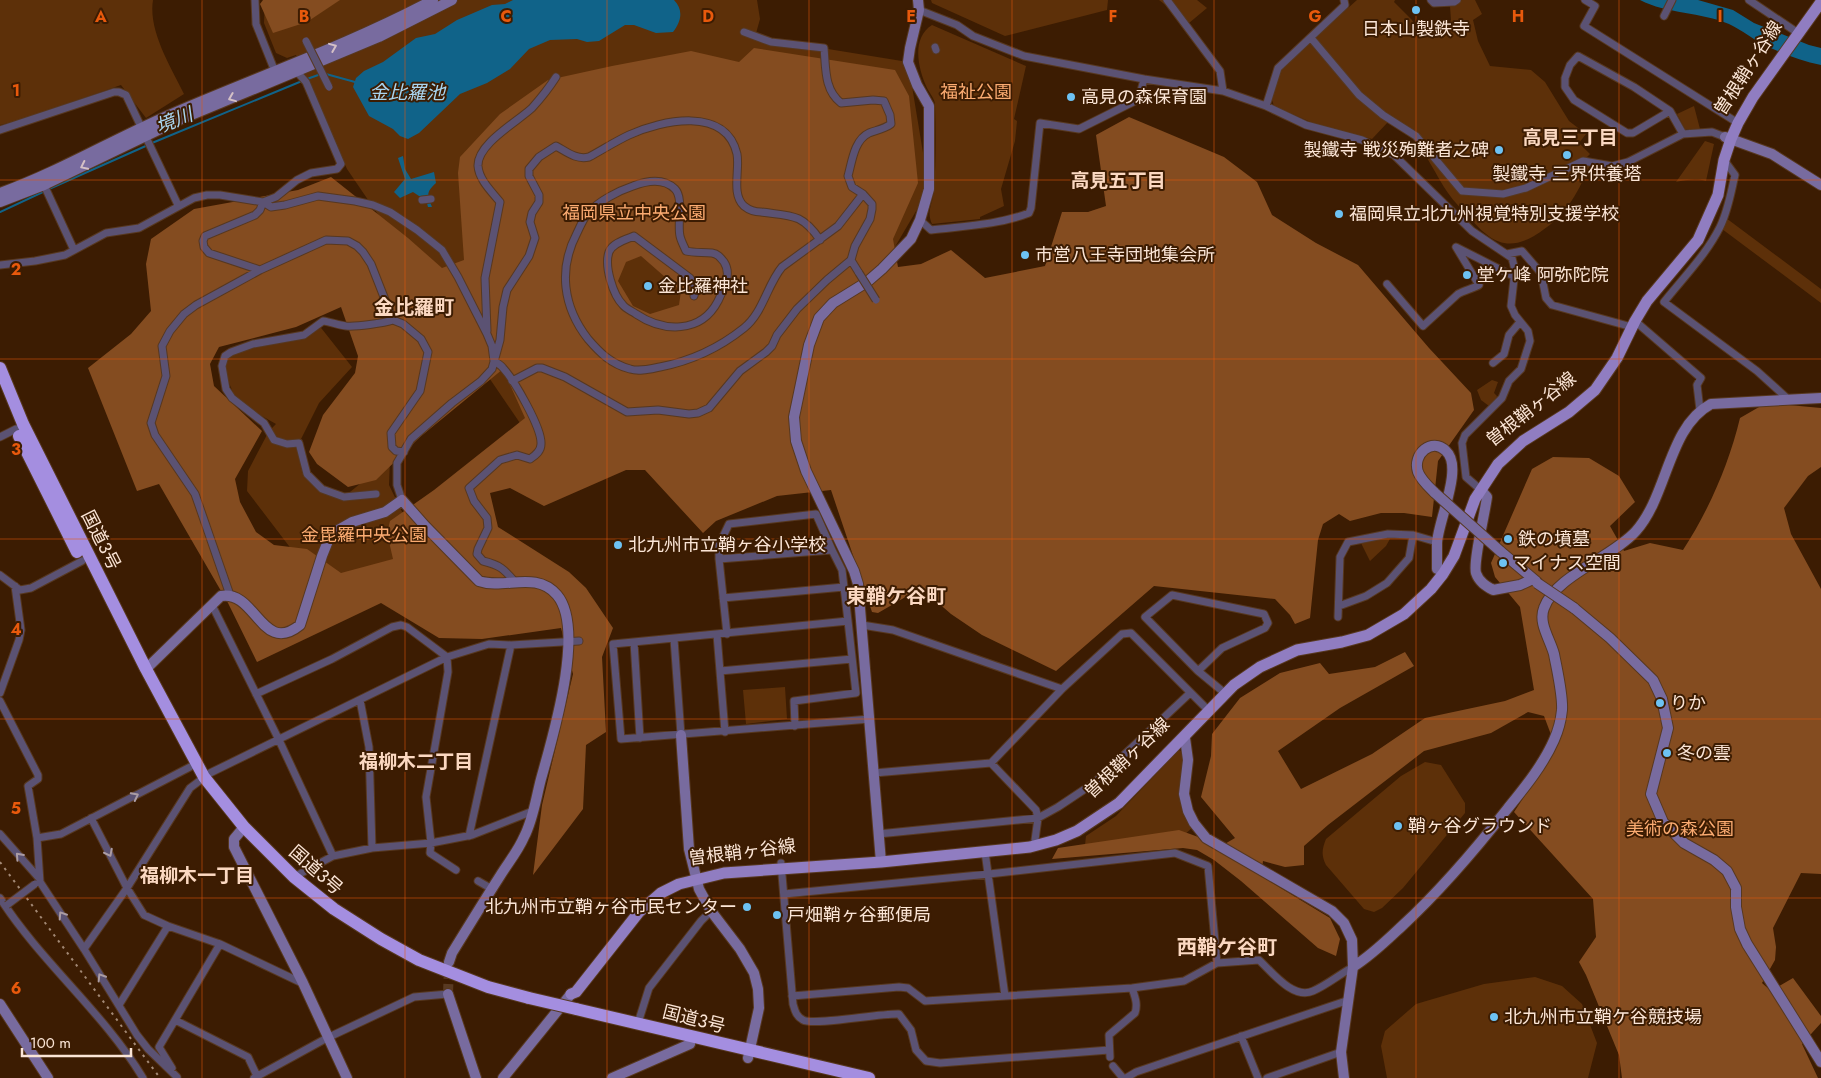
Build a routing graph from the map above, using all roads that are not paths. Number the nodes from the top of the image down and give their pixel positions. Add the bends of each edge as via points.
1 (255, 0) edge
2 (433, 0) edge
3 (452, 0) edge
4 (1167, 0) edge
5 (1353, 0) edge
6 (1457, 0) edge
7 (1585, 0) edge
8 (1672, 0) edge
9 (1749, 0) edge
10 (1814, 0) edge
11 (1432, 1) edge
12 (1345, 2) edge
13 (1821, 2) edge
14 (919, 5) edge
15 (1664, 16) dead end
16 (1796, 31) junction
17 (744, 32) dead end
18 (305, 38) dead end
19 (1311, 38) junction
20 (297, 72) junction
21 (276, 75) junction
22 (556, 77) dead end
23 (1144, 79) junction
24 (329, 87) dead end
25 (1223, 91) junction
26 (1266, 106) junction
27 (1670, 111) junction
28 (1736, 121) junction
29 (0, 130) edge
30 (144, 132) junction
31 (1683, 134) junction
32 (1728, 138) junction
33 (1724, 160) junction
34 (44, 185) junction
35 (1821, 185) edge
36 (0, 193) edge
37 (863, 194) junction
38 (431, 199) dead end
39 (422, 200) dead end
40 (0, 202) edge
41 (263, 202) junction
42 (178, 205) junction
43 (920, 220) junction
44 (820, 240) junction
45 (74, 250) junction
46 (1507, 254) junction
47 (851, 260) junction
48 (0, 265) edge
49 (260, 270) junction
50 (1513, 276) junction
51 (1387, 284) dead end
52 (694, 296) dead end
53 (876, 300) dead end
54 (393, 320) junction
55 (1520, 322) junction
56 (1631, 325) junction
57 (487, 334) junction
58 (494, 361) junction
59 (1493, 363) dead end
60 (0, 368) edge
61 (512, 381) junction
62 (0, 390) edge
63 (1821, 398) edge
64 (1788, 399) junction
65 (1700, 410) junction
66 (16, 429) junction
67 (0, 437) edge
68 (404, 452) junction
69 (1478, 488) junction
70 (376, 494) dead end
71 (402, 500) junction
72 (1413, 535) junction
73 (1437, 542) junction
74 (832, 550) junction
75 (719, 560) junction
76 (82, 561) junction
77 (1437, 569) junction
78 (0, 575) edge
79 (1535, 581) junction
80 (515, 582) junction
81 (16, 586) junction
82 (844, 587) junction
83 (230, 595) junction
84 (723, 598) junction
85 (212, 605) junction
86 (1339, 606) junction
87 (1338, 617) dead end
88 (848, 622) junction
89 (862, 625) junction
90 (727, 634) junction
91 (717, 635) junction
92 (674, 639) junction
93 (573, 642) junction
94 (634, 642) junction
95 (511, 645) junction
96 (447, 657) junction
97 (852, 659) junction
98 (146, 669) junction
99 (720, 670) junction
100 (1198, 670) junction
101 (1062, 689) junction
102 (1221, 690) junction
103 (0, 693) edge
104 (1190, 693) junction
105 (256, 694) junction
106 (360, 700) junction
107 (0, 702) edge
108 (1204, 707) junction
109 (870, 719) junction
110 (795, 726) junction
111 (725, 732) junction
112 (681, 735) junction
113 (640, 738) junction
114 (1184, 738) junction
115 (280, 740) junction
116 (991, 763) junction
117 (190, 768) junction
118 (874, 773) junction
119 (201, 779) junction
120 (533, 811) junction
121 (92, 818) junction
122 (1038, 818) junction
123 (242, 830) junction
124 (0, 834) edge
125 (878, 834) junction
126 (469, 836) junction
127 (36, 838) junction
128 (1035, 840) junction
129 (430, 843) junction
130 (372, 848) junction
131 (985, 852) junction
132 (333, 856) junction
133 (881, 858) junction
134 (781, 866) junction
135 (456, 870) dead end
136 (989, 874) junction
137 (696, 876) junction
138 (294, 877) junction
139 (38, 881) junction
140 (478, 881) dead end
141 (127, 888) junction
142 (492, 889) junction
143 (784, 894) junction
144 (0, 898) edge
145 (4, 907) edge
146 (711, 911) junction
147 (168, 926) junction
148 (220, 944) junction
149 (84, 949) junction
150 (449, 962) tunnel mouth
151 (1218, 963) junction
152 (1353, 967) junction
153 (303, 983) junction
154 (1132, 988) junction
155 (448, 994) joint
156 (571, 994) joint
157 (792, 996) junction
158 (1005, 996) junction
159 (1349, 1000) junction
160 (526, 1001) junction
161 (119, 1005) junction
162 (2, 1010) edge
163 (573, 1012) junction
164 (175, 1020) junction
165 (638, 1023) junction
166 (1241, 1036) junction
167 (327, 1038) junction
168 (690, 1044) junction
169 (1341, 1052) junction
170 (749, 1054) junction
171 (1821, 1062) edge
172 (1113, 1066) dead end
173 (178, 1077) edge
174 (257, 1077) edge
175 (48, 1078) edge
176 (143, 1078) edge
177 (346, 1078) edge
178 (476, 1078) edge
179 (503, 1078) edge
180 (612, 1078) edge
181 (837, 1078) edge
182 (868, 1078) edge
183 (1124, 1078) edge
184 (1258, 1078) edge
185 (1268, 1078) edge
186 (1344, 1078) edge

1 - 21 street via 256,24
21 -> 2 street
3 - 20 street via 379,37
4 - 25 street via 1220,72
5 - 12 street
6 - 11 street
7 - 28 street via 1595,6 1584,26
8 - 15 street
9 - 16 street
10 - 16 main road, 曽根鞘ヶ谷線
12 - 19 street
13 - 16 main road, 曽根鞘ヶ谷線
14 - 23 street via 973,36 1024,56
14 - 43 street via 908,62 929,106 929,190
16 - 28 main road, 曽根鞘ヶ谷線
17 - 37 street via 771,42 824,48 828,86 841,104 884,101 891,124 862,137 848,176 852,187
18 - 24 street, bridge
19 - 26 street via 1278,68
19 - 31 street via 1359,95 1416,136 1462,191 1503,194 1526,188 1583,161 1612,166 1628,162
20 - 21 street
20 - 41 street via 306,82 341,164 337,169 310,173 276,197
21 - 30 street via 177,121
22 - 57 street via 532,108 490,143 478,165 480,177 500,202 485,278
23 - 25 street
23 - 43 street via 1139,99 1079,129 1040,123 1029,213 983,224 931,230
25 - 26 street
26 - 46 street via 1306,125 1362,140 1394,154 1472,230
27 - 27 street via 1633,133 1627,133 1574,100 1565,78 1570,65 1578,56
27 - 31 street
28 - 32 main road, 曽根鞘ヶ谷線
29 - 30 street via 119,92 126,94
30 -> 34 street
30 - 36 street
30 - 42 street
31 - 32 street via 1712,132
32 - 33 main road, 曽根鞘ヶ谷線
32 - 35 street via 1772,154
32 - 56 main road, 曽根鞘ヶ谷線 via 1715,186 1694,234 1646,294
33 - 56 main road, 曽根鞘ヶ谷線 via 1718,195 1698,240
33 - 64 street via 1735,174 1720,227 1697,262 1661,303 1758,371
34 - 40 street
34 - 45 street
37 - 44 street via 838,226
37 - 47 street via 872,204 872,210
38 - 39 street
41 - 42 street via 207,195
41 - 49 street via 255,215 205,236 203,241 209,253
41 - 57 street via 271,207 318,196 372,205 390,212 442,250
42 - 45 street via 139,228 106,233
43 - 89 street via 911,238 882,269 833,303 820,318 809,345 794,418 796,442 806,471 854,571
44 - 52 street via 782,267 746,327 717,347 682,362 648,370 632,370 616,365 602,355 583,332 569,305 565,268 573,241 587,214 599,203 650,180 675,188 679,195 680,237 686,251 713,253 720,256 726,265 728,272 724,288 716,304 705,317 693,324 672,328 644,320 623,305 610,285 609,253 613,247 634,236 690,278 696,288
44 - 58 street via 810,226 797,217 755,212 743,205 738,196 734,144 717,126 701,121 665,123 628,135 582,159 556,146 539,157 530,170 529,176 539,195 530,222 535,238 529,256 507,290
45 - 48 street via 65,255
46 - 50 street via 1512,258
46 - 56 street via 1522,251 1541,273 1546,298 1552,305
47 - 53 street, bridge
47 - 61 street via 798,309 766,352 740,371 710,408 689,414 658,410 627,412 565,377 542,368
49 - 54 street via 326,240 348,241 357,246 371,264
49 - 83 street via 196,305 170,330 162,346 166,376 151,422 155,435 195,494
50 - 51 street via 1456,247 1479,284 1458,294 1423,326
50 - 55 street via 1511,306
54 - 68 street via 421,339 428,352 420,391 391,433 392,447
54 - 70 street via 347,326 323,321 304,335 253,344 231,352 225,356 222,366 226,389 232,398 264,423 274,440 299,443 307,474 322,489 344,497
55 - 59 street via 1509,335 1504,354
55 - 69 street via 1528,331 1530,341 1521,369 1509,381 1502,398 1462,443 1466,477
56 - 65 street via 1701,378 1696,385
56 - 69 main road, 曽根鞘ヶ谷線 via 1617,358 1595,390 1569,412 1514,448
57 - 58 street
58 - 61 street via 504,368
58 - 68 street via 492,369 481,381 424,426
60 - 98 highway, 国道3号 via 23,424
61 - 80 street via 539,430 541,444 538,453 530,459 517,455 500,460 469,488 487,518 488,528 477,554 483,561 502,568
62 - 66 highway, 国道3号
63 - 64 street
64 - 65 street via 1711,404
65 - 152 street via 1681,434 1650,510 1636,531 1621,545 1565,582 1544,606 1541,618 1554,654 1562,709 1554,739 1545,756 1450,879 1370,956
66 - 67 street
66 - 76 highway, 国道3号
68 - 71 street via 397,463 397,485
69 - 77 main road, 曽根鞘ヶ谷線 via 1470,495 1455,540
69 - 79 street via 1487,498 1476,573 1482,584 1493,590
69 - 114 main road, 曽根鞘ヶ谷線 via 1460,543 1447,568 1431,589 1404,614 1368,635 1297,650 1260,667 1234,685
71 - 80 street via 478,581 485,584
71 - 83 street via 385,512 352,522 328,541 300,625 292,631 285,634 273,632 238,598
72 - 73 street
72 - 86 street via 1409,558 1387,583 1366,596
72 - 86 street via 1388,534 1348,542 1340,557
73 - 77 street
73 - 79 street, bridge via 1452,470 1451,456 1445,449 1432,446 1421,452 1416,461 1419,474 1435,493 1500,551
74 - 75 street
74 - 75 street via 816,514 729,524 719,545
74 - 82 street via 842,570
75 - 84 street
76 - 81 street via 31,588 20,590
76 - 117 highway, 国道3号
77 - 102 main road, 曽根鞘ヶ谷線 via 1412,599 1382,620 1349,634 1295,644 1277,651 1243,670
78 - 81 street
79 - 171 street, bridge via 1610,638 1652,680 1662,699 1668,728 1650,794 1663,822 1684,843 1727,871 1736,888 1740,929 1747,944
80 - 93 street via 536,582 558,596 567,613
81 - 103 street via 21,630
82 - 84 street
82 - 88 street
83 - 85 street via 221,596
84 - 90 street
85 - 98 street
85 - 105 street
86 - 87 street
88 - 90 street
88 - 97 street
89 - 101 street via 893,630
89 - 109 street
90 - 91 street
91 - 92 street
91 - 99 street
92 - 94 street
92 - 112 street
93 - 95 street
93 - 120 street via 562,702
94 - 113 street
94 - 113 street via 613,644 621,739
95 - 96 street via 489,644
95 - 126 street
96 - 105 street via 401,625
96 - 106 street
96 - 129 street via 448,672 426,797
97 - 99 street
97 - 110 street via 856,693 794,701
98 - 119 highway, 国道3号
99 - 111 street
100 - 100 street via 1222,648 1265,628 1268,623 1264,614 1172,595 1145,617
100 - 102 street
101 - 104 street via 1122,634 1131,633
101 - 116 street
102 - 108 main road, 曽根鞘ヶ谷線
104 - 108 street
104 - 122 street via 1094,783
105 - 115 street
106 - 115 street
106 - 130 street via 369,747
107 - 127 street via 38,775 38,779 28,786
108 - 128 main road, 曽根鞘ヶ谷線 via 1115,799 1075,825
109 - 110 street
109 - 118 street
110 - 111 street
111 - 112 street
112 - 113 street
112 - 137 street via 689,849
114 - 131 main road, 曽根鞘ヶ谷線 via 1119,804 1077,831 1030,847
114 - 152 street via 1188,760 1184,794 1194,823 1206,838 1332,911 1344,923 1352,940
115 - 119 street
115 - 132 street
116 - 118 street
116 - 122 street via 1036,810
117 - 119 highway, 国道3号
121 -> 117 street
118 - 125 street
119 - 123 highway, 国道3号
119 - 141 street via 190,788
120 - 126 street
120 - 142 street via 525,837
121 - 127 street via 61,834
121 -> 141 street
122 - 125 street
122 - 128 street
123 - 138 highway, 国道3号
123 - 153 street via 234,839 234,847
123 - 160 highway, 国道3号 via 282,877 375,945 418,967
139 -> 124 street
125 - 133 street
126 - 129 street
127 - 139 street
128 - 133 main road, 曽根鞘ヶ谷線
129 - 130 street
129 - 135 street via 430,853
130 - 132 street
131 - 133 main road, 曽根鞘ヶ谷線
131 - 136 street
132 - 138 street
133 - 134 main road, 曽根鞘ヶ谷線
134 - 137 main road, 曽根鞘ヶ谷線
134 - 143 street
136 - 143 street
136 - 151 street via 1175,853 1208,866
136 - 158 street
137 - 146 street
137 - 156 main road, 曽根鞘ヶ谷線 via 661,893 639,912 576,992
138 - 160 highway, 国道3号 via 334,909 419,960
139 - 145 street, bridge
149 -> 139 street
140 - 142 street
141 - 147 street via 144,916
141 - 149 street
142 - 150 street
143 - 157 street
144 - 145 street
145 - 176 street
146 - 165 street via 649,988
146 - 170 street via 754,973 759,1008
147 - 148 street
147 - 161 street
148 - 153 street
148 - 164 street
161 -> 149 street
151 - 152 street via 1259,960 1289,988 1301,992 1312,992
151 - 154 street via 1184,981
152 - 159 street
153 - 167 street
154 - 157 street via 1136,998 1135,1013 1109,1035 1110,1053 940,1063 926,1061 916,1050 910,1030 899,1014 805,1022 796,1016
154 - 158 street
155 - 167 street via 414,997
155 - 178 street
156 - 179 street
157 - 158 street via 899,987 908,988 925,1001
159 - 166 street
159 - 169 street
160 - 163 highway, 国道3号, bridge
161 - 173 street via 148,1049
162 - 175 street
163 - 165 highway, 国道3号
163 - 168 highway, 国道3号
164 - 173 street via 159,1046
164 - 174 street via 248,1057
165 - 170 highway, 国道3号
166 - 183 street
166 - 184 street
167 - 174 street
167 - 177 street
168 - 170 highway, 国道3号
168 - 180 street
169 - 185 street
169 - 186 street
170 - 181 highway, 国道3号
170 - 182 highway, 国道3号
172 - 183 street

